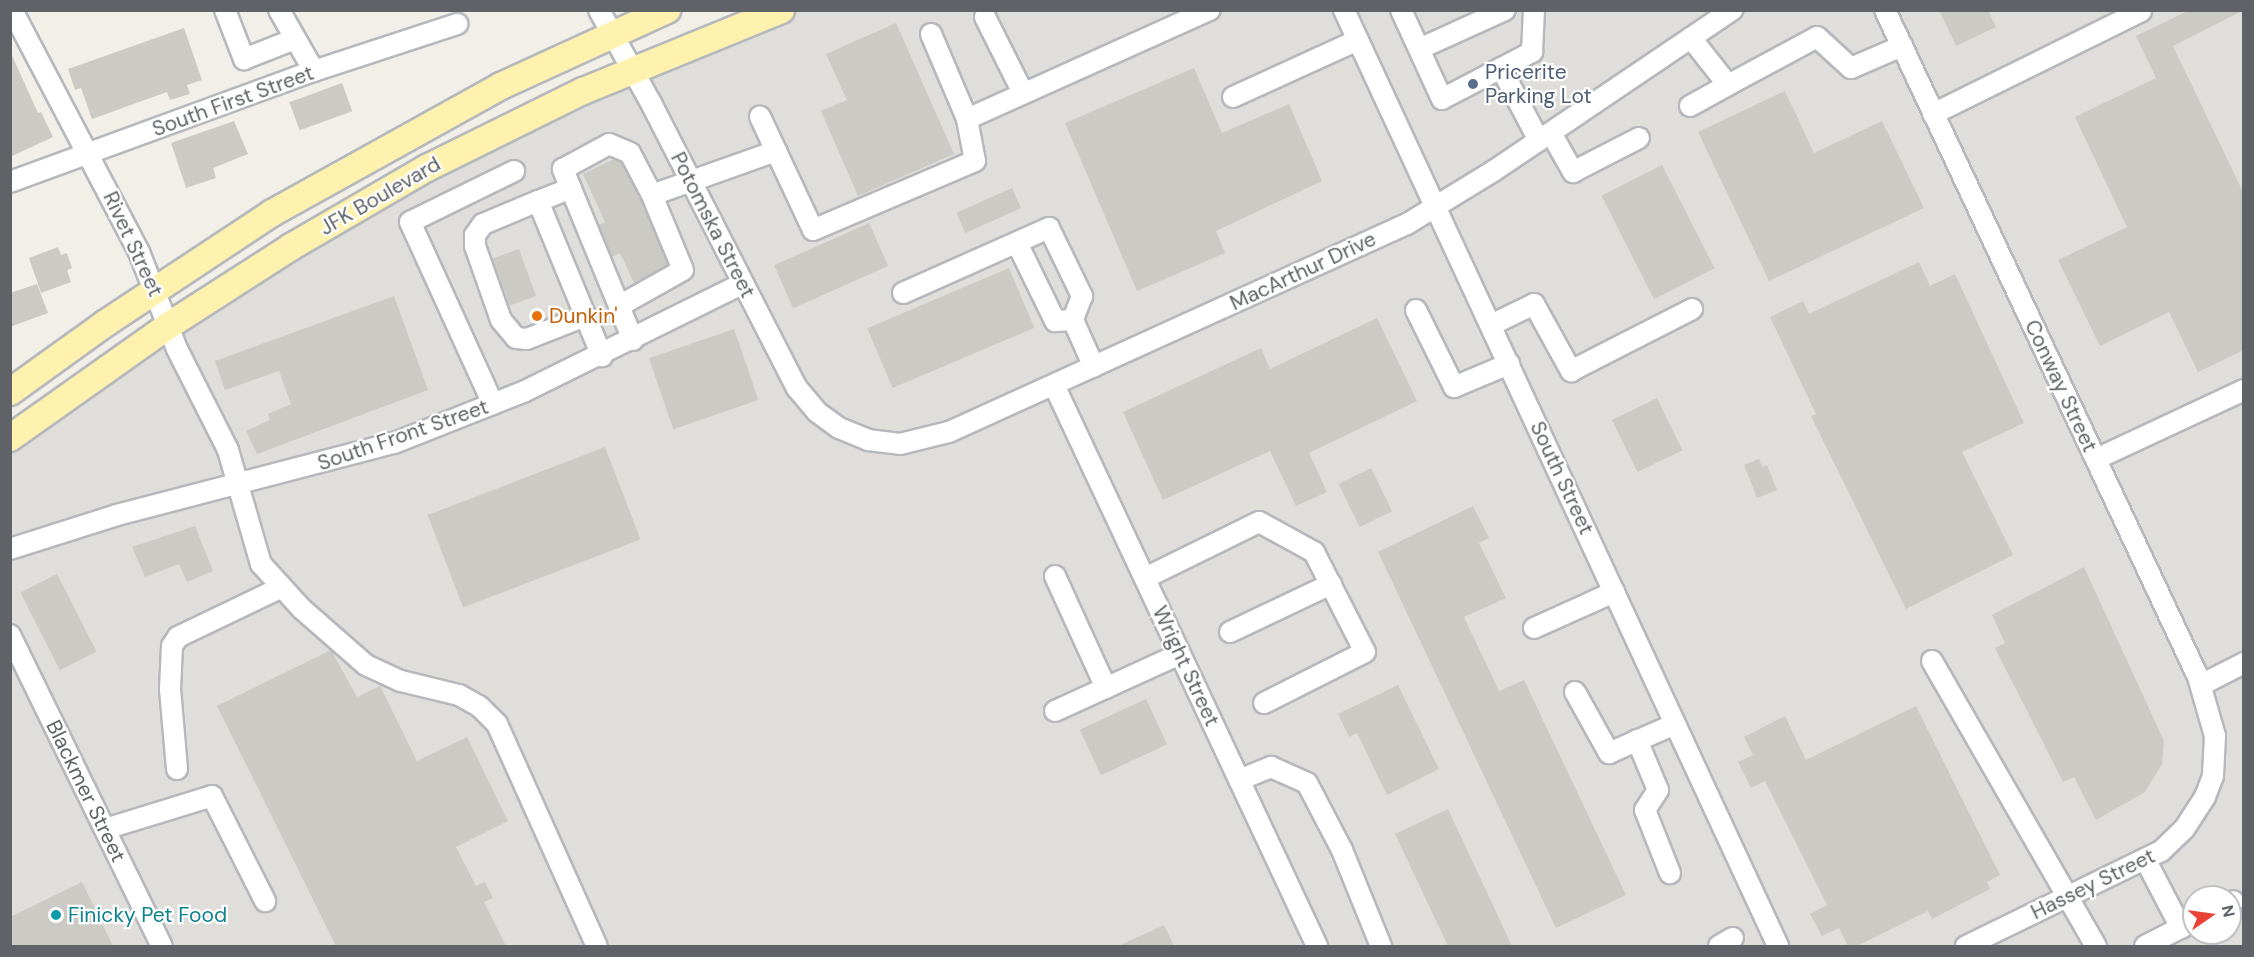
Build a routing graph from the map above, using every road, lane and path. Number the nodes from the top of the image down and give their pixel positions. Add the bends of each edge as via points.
1 (12, 10) edge
2 (225, 10) edge
3 (279, 10) edge
4 (599, 10) edge
5 (667, 10) edge
6 (781, 10) edge
7 (1210, 10) edge
8 (1344, 10) edge
9 (1401, 10) edge
10 (1505, 10) edge
11 (1534, 10) edge
12 (1732, 10) edge
13 (1885, 10) edge
14 (2141, 11) edge
15 (985, 17) dead end
16 (457, 24) dead end
17 (612, 34) junction
18 (931, 34) dead end
19 (1691, 38) junction
20 (295, 39) junction
21 (1359, 40) junction
22 (1902, 46) junction
23 (1419, 49) junction
24 (1501, 68) junction
25 (632, 70) junction
26 (314, 71) junction
27 (1728, 85) junction
28 (1023, 93) junction
29 (1233, 97) dead end
30 (1690, 106) dead end
31 (1934, 114) junction
32 (760, 117) dead end
33 (967, 119) junction
34 (1545, 137) junction
35 (1639, 138) dead end
36 (776, 151) junction
37 (87, 153) junction
38 (514, 171) dead end
39 (689, 179) junction
40 (10, 182) edge
41 (571, 188) junction
42 (652, 195) junction
43 (538, 201) junction
44 (1437, 207) junction
45 (1017, 243) junction
46 (742, 284) junction
47 (155, 290) junction
48 (903, 293) dead end
49 (619, 306) junction
50 (1692, 309) dead end
51 (1416, 310) dead end
52 (585, 316) junction
53 (1073, 320) junction
54 (1491, 325) junction
55 (168, 326) junction
56 (633, 340) junction
57 (602, 356) junction
58 (1509, 364) junction
59 (1094, 367) junction
60 (1054, 385) junction
61 (2244, 390) edge
62 (10, 392) edge
63 (493, 404) junction
64 (839, 428) joint
65 (10, 438) edge
66 (2096, 459) junction
67 (239, 485) junction
68 (10, 549) edge
69 (1055, 576) dead end
70 (1145, 578) junction
71 (1331, 584) junction
72 (280, 588) junction
73 (1614, 592) junction
74 (1534, 628) dead end
75 (1230, 632) dead end
76 (10, 635) edge
77 (1180, 654) junction
78 (1932, 661) dead end
79 (2244, 663) edge
80 (2201, 685) junction
81 (1106, 688) junction
82 (1575, 692) dead end
83 (1264, 704) dead end
84 (1055, 711) dead end
85 (1675, 724) junction
86 (1637, 740) junction
87 (2214, 768) joint
88 (177, 769) dead end
89 (1239, 780) junction
90 (105, 829) junction
91 (2145, 859) junction
92 (1670, 873) dead end
93 (2069, 896) junction
94 (265, 901) dead end
95 (2182, 917) edge
96 (2182, 928) edge
97 (162, 946) edge
98 (597, 946) edge
99 (1317, 946) edge
100 (1381, 946) edge
101 (1778, 946) edge
102 (1966, 946) edge
103 (2096, 946) edge
104 (2145, 946) edge

1 - 37 street, Rivet Street
2 - 20 street via 244,59
3 - 20 street
4 - 17 street, Potomska Street
5 - 17 main road, JFK Boulevard
6 - 25 main road, JFK Boulevard
7 - 28 street
8 - 21 street, South Street
9 - 23 street
10 - 23 street
11 - 24 street via 1532,52
12 - 19 street, MacArthur Drive
13 - 22 street, Conway Street
14 - 31 street
15 - 28 street
16 - 26 street, South First Street
17 - 25 street, Potomska Street
17 - 47 main road, JFK Boulevard via 434,121 272,213
18 - 33 street
19 - 27 street
19 - 34 street, MacArthur Drive
20 - 26 street
21 - 29 street
21 - 44 street, South Street
22 - 27 street via 1851,68 1817,37
22 - 31 street, Conway Street
23 - 24 street via 1442,99
24 - 34 street
25 - 39 street, Potomska Street
25 - 55 main road, JFK Boulevard via 427,168 291,247
26 - 37 street, South First Street
27 - 30 street
28 - 33 street
31 - 66 street, Conway Street
32 - 36 street
33 - 36 street via 975,161 813,230
34 - 35 street via 1573,172
34 - 44 street, MacArthur Drive
36 - 39 street
37 - 40 street, South First Street
37 - 47 street, Rivet Street
38 - 63 street via 410,222
39 - 42 street
39 - 46 street, Potomska Street
41 - 42 street via 563,168 609,144 630,153
41 - 43 street
41 - 49 street
42 - 49 street via 683,270
43 - 52 street
43 - 52 street via 483,224 475,235 475,246 501,320 516,338 527,339
44 - 54 street, South Street
44 - 59 street, MacArthur Drive
45 - 48 street
45 - 53 street via 1054,321
45 - 53 street via 1049,228 1082,296
46 - 56 street, South Front Street
46 - 64 street, Potomska Street via 797,388 817,412
47 - 55 street, Rivet Street
47 - 62 main road, JFK Boulevard
49 - 56 street
50 - 54 street via 1571,371 1534,304
51 - 58 street via 1454,387
52 - 57 street
53 - 59 street
54 - 58 street, South Street
55 - 65 main road, JFK Boulevard
55 - 67 street, Rivet Street via 228,450
56 - 57 street, South Front Street
57 - 63 street, South Front Street
58 - 73 street, South Street
59 - 60 street, MacArthur Drive
60 - 64 street, MacArthur Drive via 949,432 916,442 868,440
60 - 70 street, Wright Street
61 - 66 street
63 - 67 street, South Front Street via 361,454
66 - 80 street, Conway Street
67 - 68 street, South Front Street via 117,514
67 - 72 street, Rivet Street via 242,507 261,564
69 - 81 street
70 - 71 street via 1259,522 1314,552
70 - 77 street, Wright Street
71 - 75 street
71 - 83 street via 1365,652
72 - 88 street via 178,637 172,646 170,689
72 - 98 street, Rivet Street via 366,664 401,681 459,695 479,706 497,724
73 - 74 street
73 - 85 street, South Street
76 - 90 street, Blackmer Street
77 - 81 street
77 - 89 street, Wright Street
78 - 93 street
79 - 80 street
80 - 87 street, Conway Street via 2215,736
81 - 84 street
82 - 86 street via 1609,753
85 - 86 street
85 - 101 street, South Street
86 - 92 street via 1658,790 1645,810
87 - 91 street, Hassey Street via 2195,816 2161,851
89 - 99 street, Wright Street
89 - 100 street via 1271,767 1307,783 1342,850
90 - 94 street via 212,796
90 - 97 street, Blackmer Street
91 - 93 street, Hassey Street
91 - 95 street
93 - 102 street, Hassey Street
93 - 103 street
96 - 104 street

